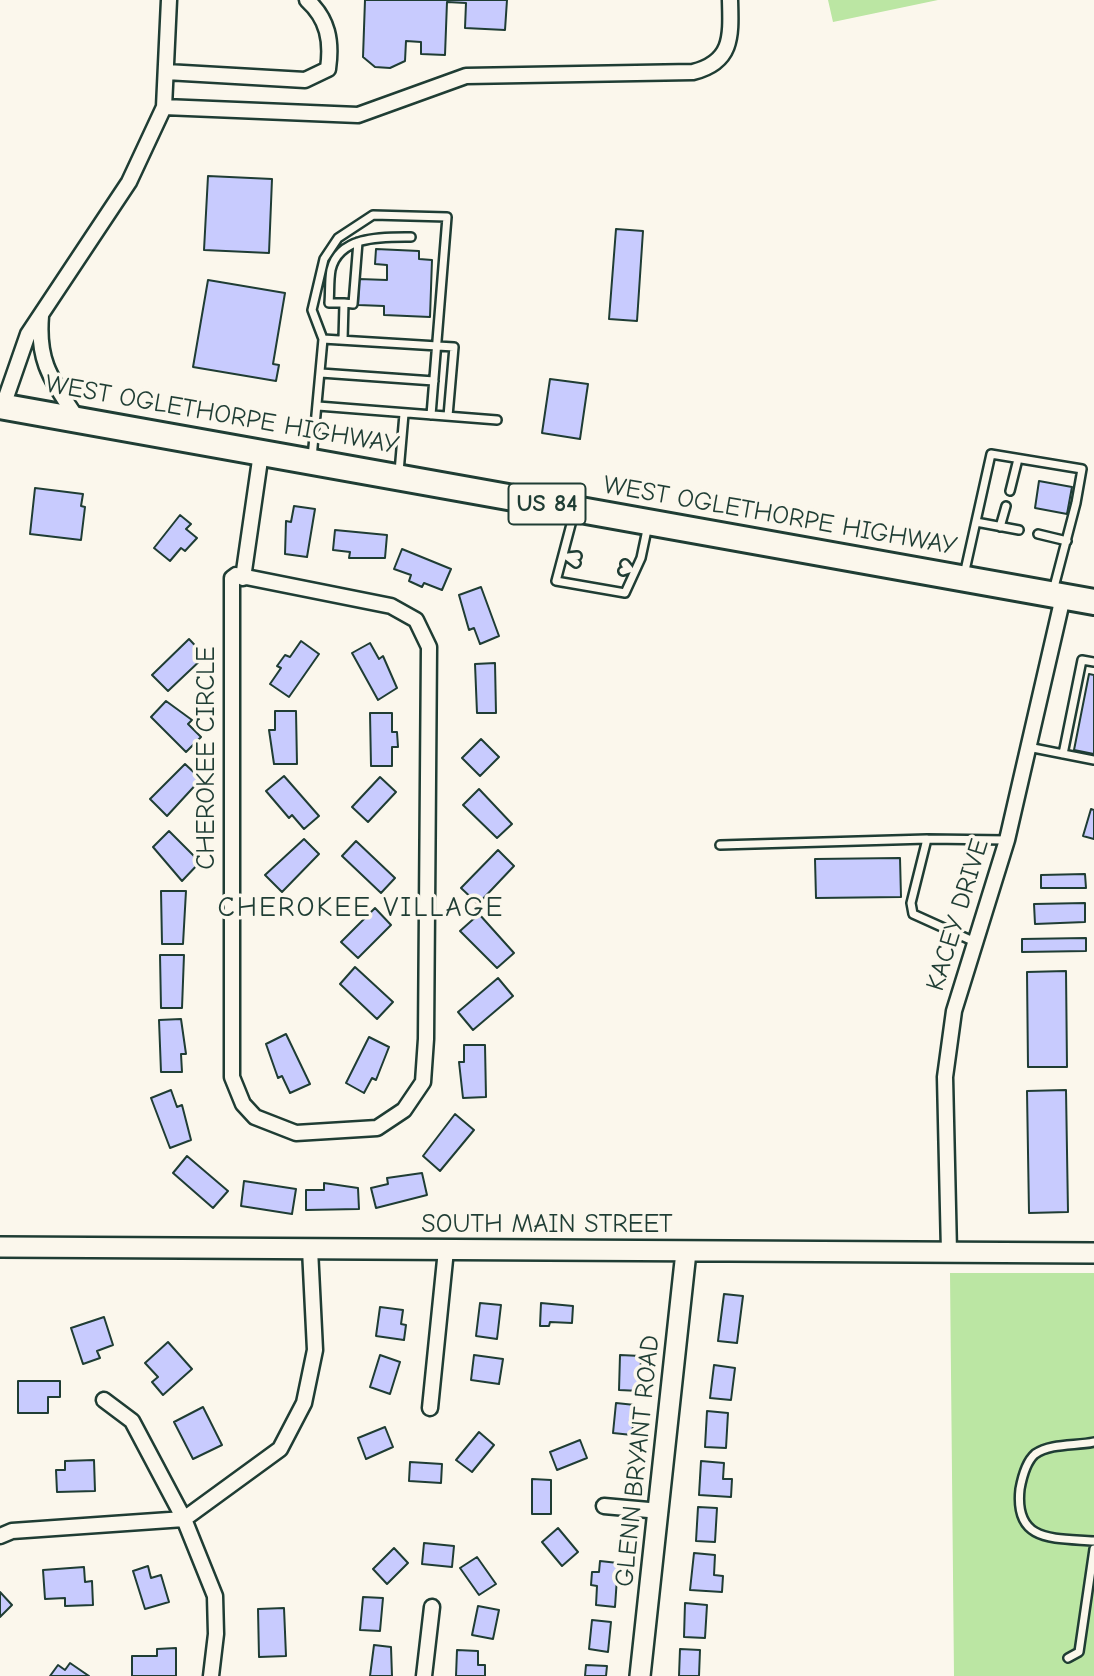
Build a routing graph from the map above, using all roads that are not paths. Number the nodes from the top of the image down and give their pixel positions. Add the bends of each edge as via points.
1 (169, 0) edge
2 (307, 0) edge
3 (730, 0) edge
4 (166, 72) junction
5 (164, 107) junction
6 (411, 237) dead end
7 (358, 242) junction
8 (344, 303) junction
9 (41, 315) junction
10 (323, 339) junction
11 (343, 340) junction
12 (437, 346) junction
13 (321, 373) junction
14 (434, 381) junction
15 (2, 406) edge
16 (318, 406) junction
17 (404, 414) junction
18 (431, 415) junction
19 (448, 416) junction
20 (78, 420) junction
21 (497, 420) dead end
22 (261, 453) junction
23 (1018, 459) junction
24 (312, 462) junction
25 (399, 478) junction
26 (1010, 491) dead end
27 (1006, 506) dead end
28 (575, 509) junction
29 (976, 522) junction
30 (649, 523) junction
31 (1000, 527) junction
32 (1019, 530) dead end
33 (1038, 534) dead end
34 (1067, 541) junction
35 (565, 557) junction
36 (577, 559) dead end
37 (243, 578) junction
38 (963, 579) junction
39 (1058, 596) junction
40 (1094, 602) edge
41 (1094, 662) edge
42 (1028, 747) junction
43 (1063, 754) junction
44 (1094, 760) edge
45 (927, 839) junction
46 (1007, 840) junction
47 (720, 845) dead end
48 (975, 942) junction
49 (0, 1247) edge
50 (310, 1249) junction
51 (446, 1250) junction
52 (686, 1252) junction
53 (949, 1252) junction
54 (1094, 1253) edge
55 (104, 1401) dead end
56 (430, 1408) dead end
57 (1094, 1442) edge
58 (604, 1506) dead end
59 (660, 1511) junction
60 (184, 1518) junction
61 (0, 1536) edge
62 (1094, 1541) edge
63 (1094, 1549) edge
64 (432, 1607) dead end
65 (1068, 1658) dead end
66 (211, 1676) edge
67 (424, 1676) edge
68 (640, 1676) edge

1 - 4 street
2 - 4 street via 327,24 328,69 305,80
3 - 5 street via 731,34 724,54 711,67 693,72 466,76 358,115
4 - 5 street
5 - 9 street via 129,182
6 - 7 lane via 375,236
7 - 8 lane via 353,304
7 - 8 lane via 345,248 331,267 329,303
8 - 11 lane
9 - 15 street via 28,334
9 - 20 street via 39,343 45,367
10 - 11 lane
10 - 12 lane via 312,310 324,259 338,238 373,215 447,217
10 - 13 lane
11 - 12 lane
12 - 14 lane
12 - 19 lane via 454,347
13 - 14 lane
13 - 16 lane
14 - 18 lane
15 - 20 highway, WEST OGLETHORPE HIGHWAY / US 84
16 - 17 lane
16 - 24 lane
17 - 18 lane
17 - 25 lane
18 - 19 lane
19 - 21 lane
20 - 22 highway, WEST OGLETHORPE HIGHWAY / US 84
22 - 24 highway, WEST OGLETHORPE HIGHWAY / US 84
22 - 37 street, CHEROKEE CIRCLE
23 - 26 lane
23 - 29 lane via 991,454
23 - 34 lane via 1082,469
24 - 25 highway, WEST OGLETHORPE HIGHWAY / US 84
25 - 28 highway, WEST OGLETHORPE HIGHWAY / US 84
27 - 31 lane
28 - 30 highway, WEST OGLETHORPE HIGHWAY / US 84
28 - 35 lane
29 - 31 lane
29 - 38 lane
30 - 35 lane via 628,569 625,593 556,581
30 - 38 highway, WEST OGLETHORPE HIGHWAY / US 84
31 - 32 lane
33 - 34 lane
34 - 39 lane
35 - 36 lane
37 - 37 street, CHEROKEE CIRCLE via 391,606 416,620 429,647 423,1082 404,1110 377,1128 296,1133 256,1117 243,1104 232,1077 232,578
38 - 39 highway, WEST OGLETHORPE HIGHWAY / US 84
39 - 40 highway, WEST OGLETHORPE HIGHWAY / US 84
39 - 42 street, KACEY DRIVE
41 - 43 lane via 1082,660
42 - 43 lane
42 - 46 street, KACEY DRIVE
43 - 44 lane
45 - 46 lane
45 - 47 lane
45 - 48 lane via 911,903 913,914
46 - 48 street, KACEY DRIVE
48 - 53 street, KACEY DRIVE via 954,1011 945,1077
49 - 50 street, SOUTH MAIN STREET
50 - 51 street, SOUTH MAIN STREET
50 - 60 street via 315,1350 304,1404 280,1449
51 - 52 street, SOUTH MAIN STREET
51 - 56 street
52 - 53 street, SOUTH MAIN STREET
52 - 59 street, GLENN BRYANT ROAD
53 - 54 street, SOUTH MAIN STREET
55 - 60 street via 132,1421
57 - 62 lane via 1053,1447 1035,1455 1025,1470 1019,1512 1024,1523 1046,1537
58 - 59 street
59 - 68 street, GLENN BRYANT ROAD
60 - 61 street via 12,1531
60 - 66 street via 215,1596
63 - 65 lane via 1082,1641 1079,1652
64 - 67 street

